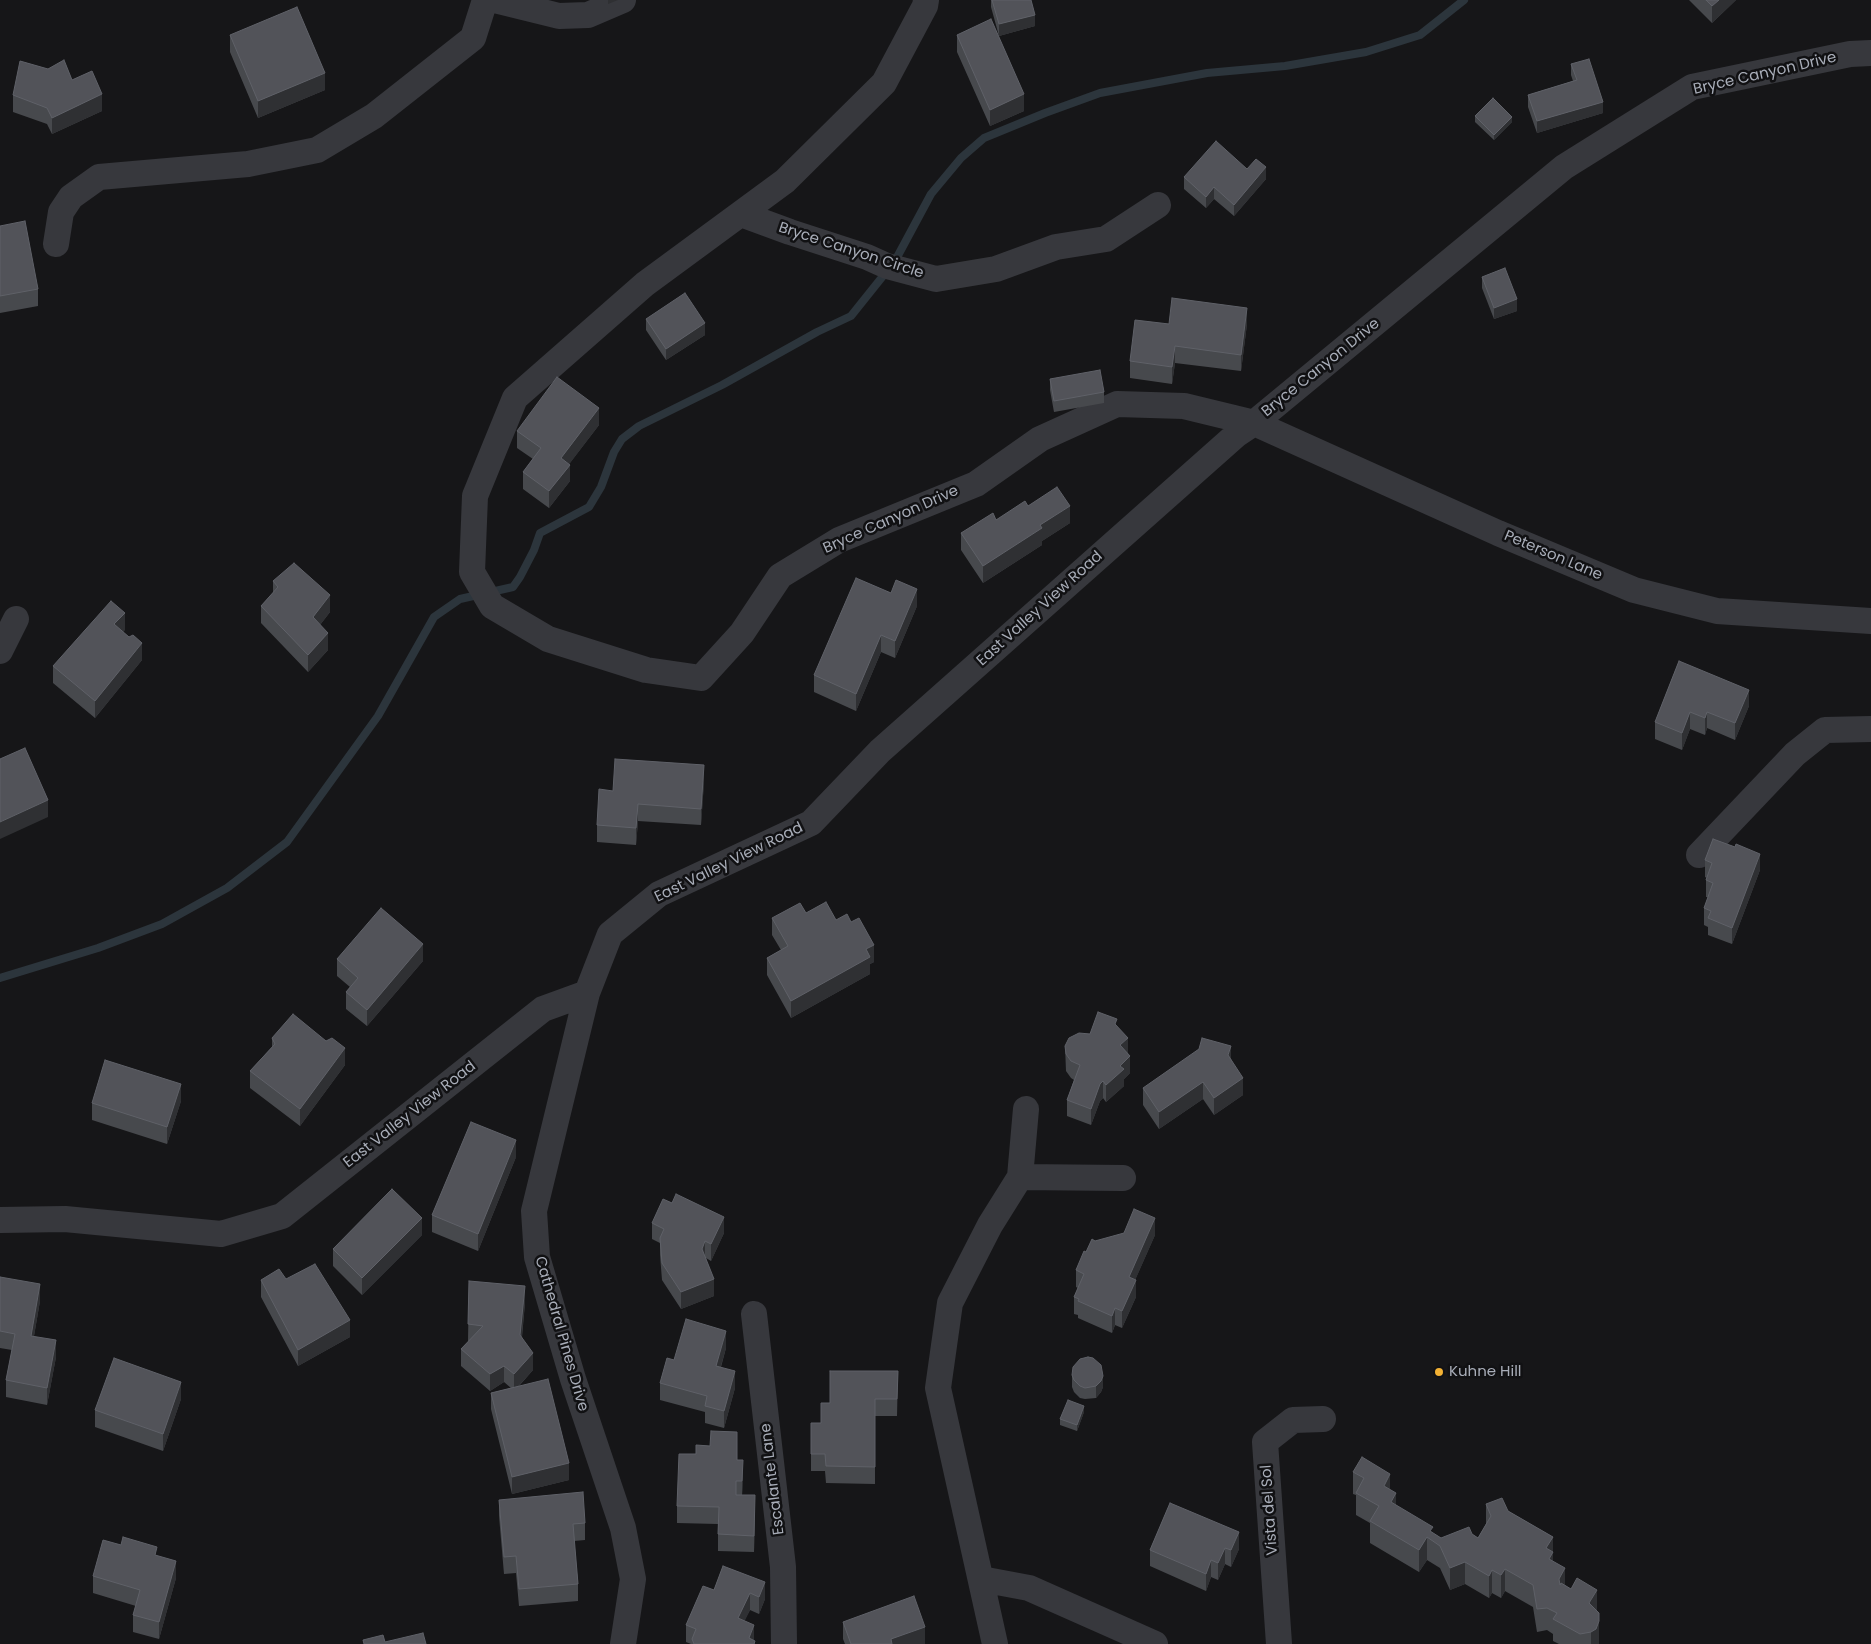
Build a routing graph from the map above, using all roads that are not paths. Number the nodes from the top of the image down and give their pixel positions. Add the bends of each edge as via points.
1 (485, 0) edge
2 (494, 0) edge
3 (623, 0) edge
4 (926, 0) edge
5 (1871, 52) edge
6 (1158, 205) dead end
7 (741, 214) junction
8 (56, 244) dead end
9 (1254, 423) junction
10 (16, 619) dead end
11 (1871, 621) edge
12 (0, 651) edge
13 (1871, 729) edge
14 (1699, 855) dead end
15 (587, 993) junction
16 (1026, 1109) dead end
17 (1020, 1178) junction
18 (1123, 1178) dead end
19 (0, 1220) edge
20 (754, 1314) dead end
21 (1323, 1418) dead end
22 (981, 1579) junction
23 (623, 1644) edge
24 (784, 1644) edge
25 (995, 1644) edge
26 (1155, 1644) edge
27 (1279, 1644) edge

1 - 8 street via 473,38 374,116 317,150 248,164 99,177 71,197 61,212
2 - 3 street via 559,16 588,15
4 - 7 street, Bryce Canyon Drive via 884,83 785,181
5 - 9 street, Bryce Canyon Drive via 1692,87 1564,168
6 - 7 street, Bryce Canyon Circle via 1106,239 1056,246 996,269 936,279 887,266
7 - 9 street, Bryce Canyon Drive via 645,284 515,398 475,496 472,572 492,606 548,639 646,670 701,678 742,633 780,576 839,540 976,484 1040,439 1117,404 1184,406
9 - 11 street, Peterson Lane via 1498,533 1634,590 1717,611
9 - 15 street, East Valley View Road via 1236,435 880,751 811,823 659,894 610,934
10 - 12 street
13 - 14 street via 1824,730 1795,754
15 - 19 street, East Valley View Road via 543,1009 282,1216 221,1234 65,1220
15 - 23 street, Cathedral Pines Drive via 534,1211 540,1267 572,1380 623,1528 633,1579
16 - 17 street
17 - 18 street
17 - 22 street via 990,1225 950,1303 938,1388
20 - 24 street, Escalante Lane via 783,1568
21 - 27 street, Vista del Sol via 1293,1420 1265,1442
22 - 25 street
22 - 26 street via 1029,1588

